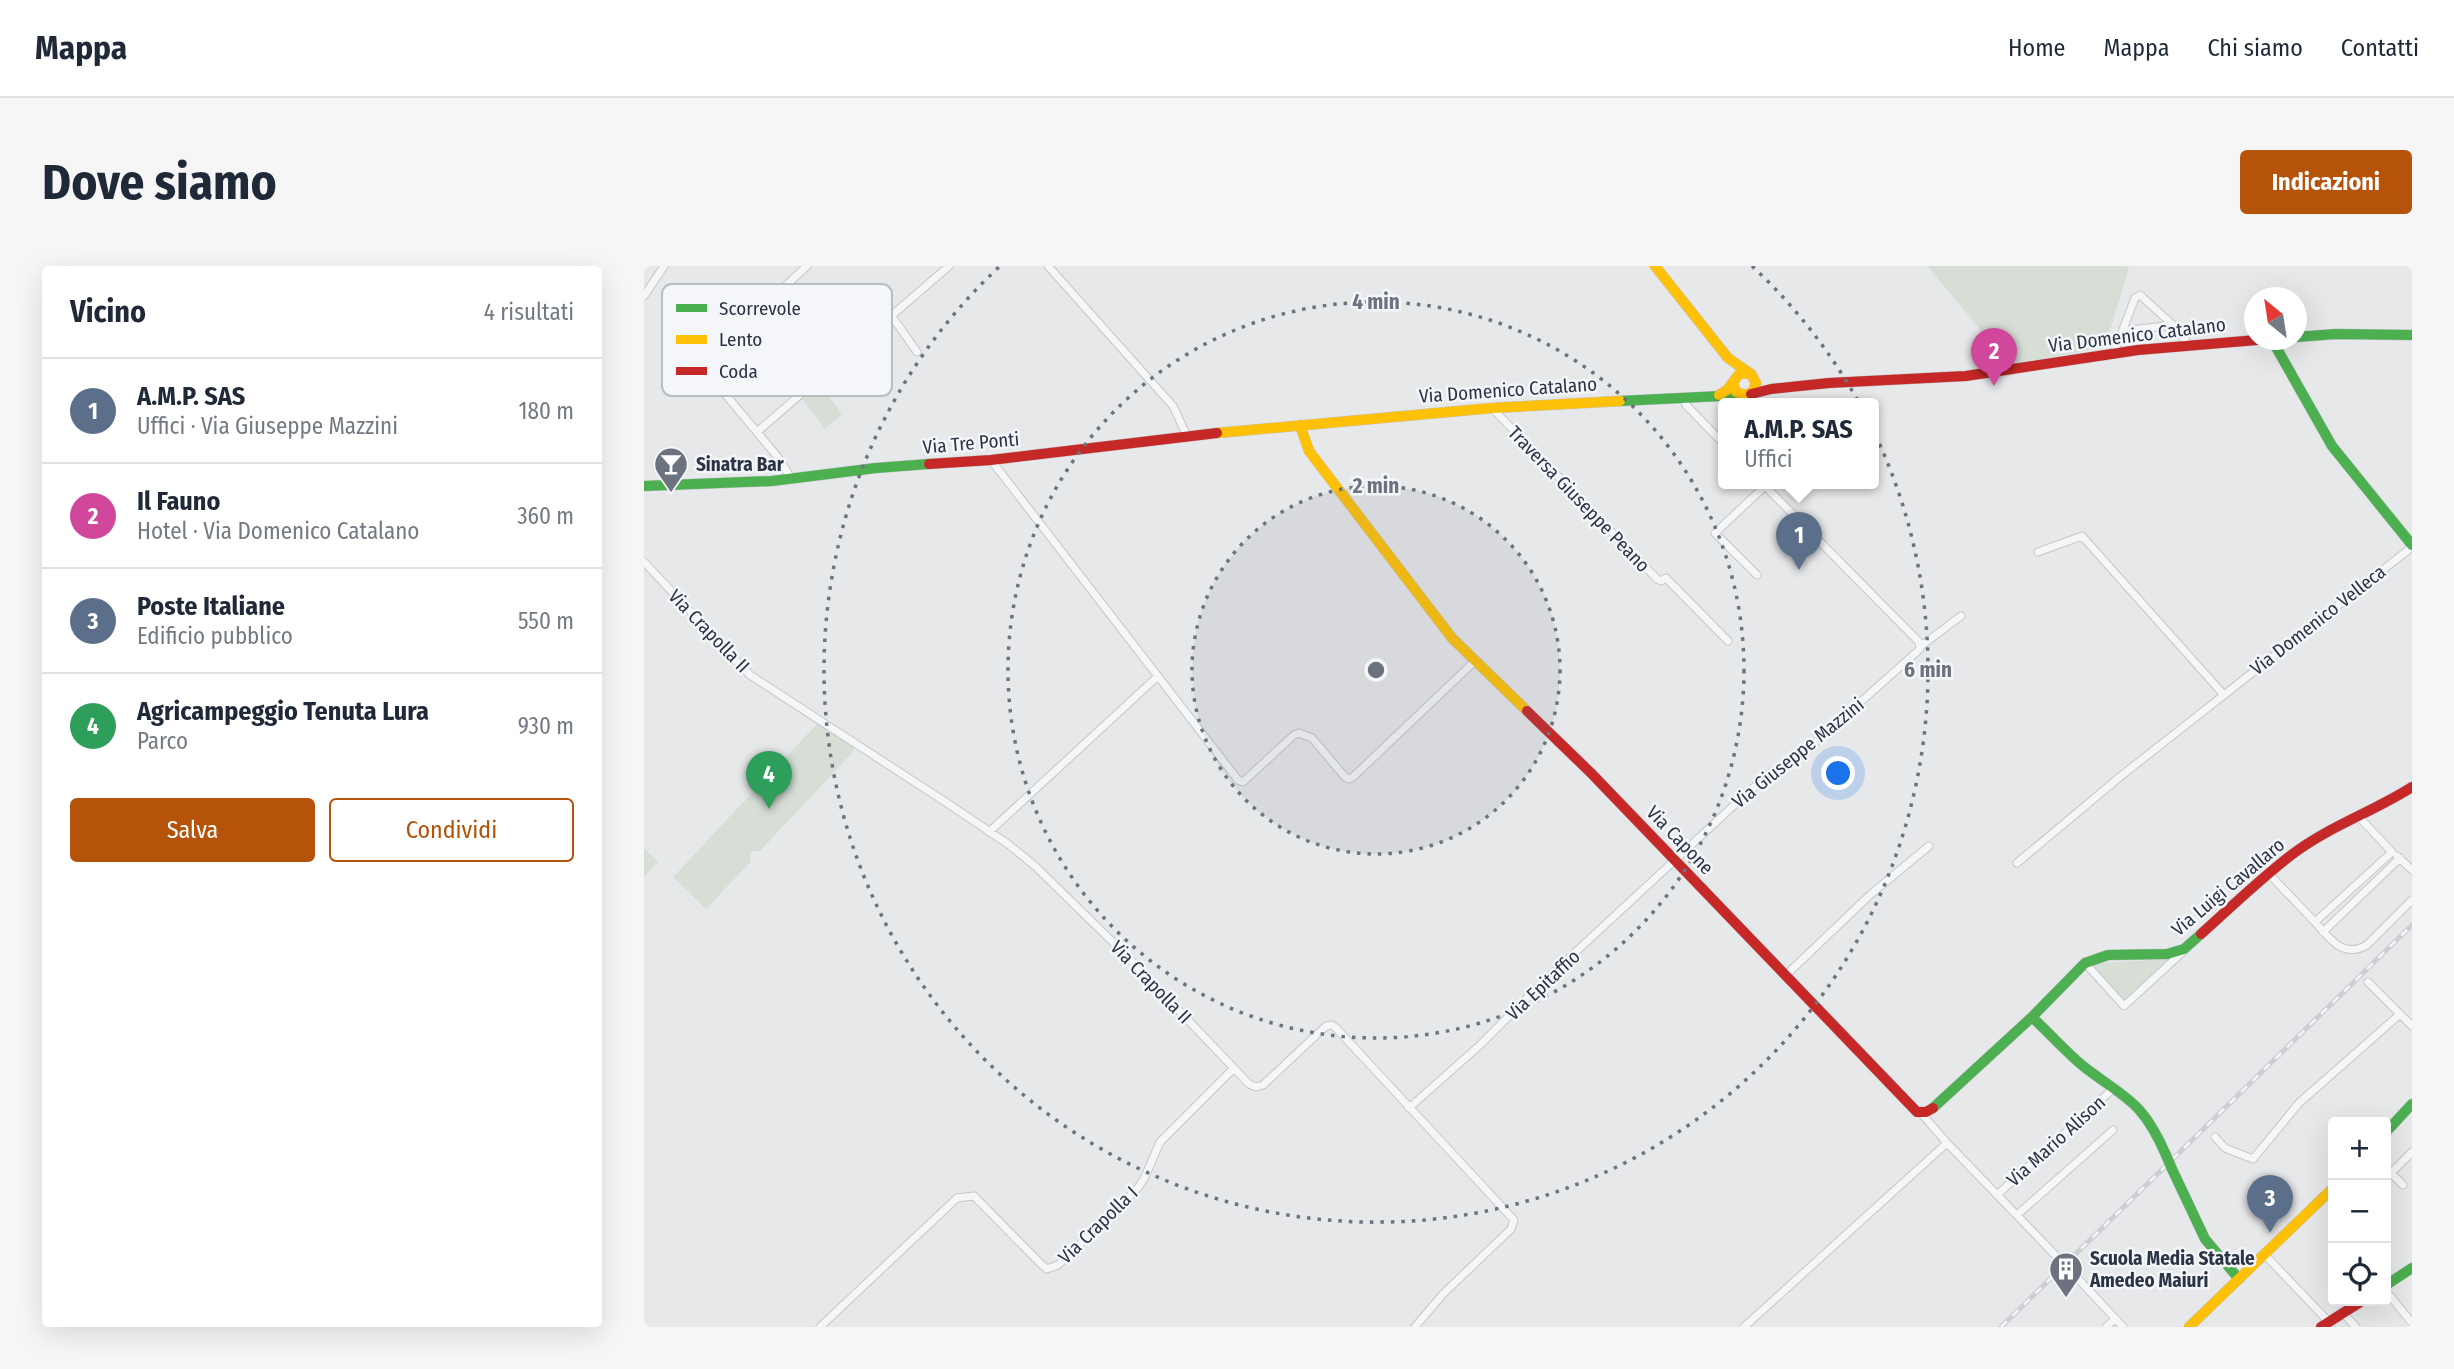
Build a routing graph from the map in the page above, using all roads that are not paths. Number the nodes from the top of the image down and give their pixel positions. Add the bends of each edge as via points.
1 (664, 266) edge
2 (807, 266) edge
3 (949, 266) edge
4 (1048, 266) edge
5 (1655, 266) edge
6 (788, 284) edge
7 (644, 296) edge
8 (892, 314) edge
9 (892, 316) edge
10 (2173, 325) junction
11 (2123, 331) junction
12 (2412, 335) edge
13 (2307, 336) edge
14 (2244, 341) edge
15 (2188, 344) junction
16 (2278, 350) edge
17 (917, 352) dead end
18 (2115, 353) junction
19 (1728, 358) junction
20 (1753, 377) junction
21 (1733, 382) junction
22 (1771, 389) junction
23 (1746, 394) junction
24 (1719, 395) junction
25 (726, 396) edge
26 (798, 396) edge
27 (1683, 397) junction
28 (1492, 408) junction
29 (1300, 425) junction
30 (757, 432) junction
31 (1187, 436) junction
32 (1718, 438) edge
33 (990, 460) junction
34 (791, 478) junction
35 (644, 486) edge
36 (1760, 489) edge
37 (1768, 489) edge
38 (2412, 546) edge
39 (2038, 552) dead end
40 (644, 562) edge
41 (1757, 575) dead end
42 (1961, 616) dead end
43 (1728, 641) dead end
44 (1921, 646) junction
45 (1475, 661) junction
46 (1157, 677) junction
47 (2224, 695) junction
48 (2412, 787) edge
49 (2358, 816) junction
50 (989, 832) junction
51 (1929, 846) dead end
52 (2392, 852) junction
53 (2400, 858) junction
54 (1675, 861) junction
55 (2017, 863) dead end
56 (2412, 870) edge
57 (2269, 874) junction
58 (2412, 900) edge
59 (2315, 922) junction
60 (2323, 932) junction
61 (2189, 946) junction
62 (2085, 963) junction
63 (1785, 976) junction
64 (2368, 982) dead end
65 (2399, 1015) junction
66 (2032, 1017) junction
67 (2411, 1022) edge
68 (1233, 1069) junction
69 (2115, 1087) junction
70 (2412, 1104) edge
71 (1409, 1108) junction
72 (1921, 1113) junction
73 (2391, 1127) edge
74 (2113, 1130) dead end
75 (2215, 1137) dead end
76 (1947, 1143) junction
77 (2412, 1152) edge
78 (2391, 1169) edge
79 (2391, 1174) edge
80 (2403, 1185) dead end
81 (2328, 1193) edge
82 (1997, 1195) junction
83 (2017, 1215) junction
84 (2264, 1255) junction
85 (2060, 1260) dead end
86 (2412, 1268) edge
87 (2070, 1270) dead end
88 (2239, 1279) junction
89 (2391, 1282) edge
90 (2391, 1297) edge
91 (2354, 1306) edge
92 (2343, 1313) junction
93 (2115, 1319) junction
94 (2412, 1323) edge
95 (2325, 1324) edge
96 (820, 1327) edge
97 (1415, 1327) edge
98 (1744, 1327) edge
99 (2106, 1327) edge
100 (2123, 1327) edge
101 (2189, 1327) edge
102 (2356, 1327) edge

1 - 7 street
2 - 6 street
3 - 8 street
4 - 31 street via 1172,406
5 - 19 street
9 - 17 street
10 - 11 street
10 - 11 street via 2140,295
10 - 15 street
11 - 18 street
12 - 13 street
14 - 15 street, Via Domenico Catalano
15 - 18 street, Via Domenico Catalano
16 - 38 street via 2332,446
18 - 22 street, Via Domenico Catalano via 1966,376
19 - 20 street
19 - 21 street
20 - 21 street via 1740,373
20 - 22 street
20 - 23 street via 1755,389
21 - 23 street via 1736,392
21 - 24 street
22 - 23 street, Via Domenico Catalano
23 - 24 street, Via Domenico Catalano
24 - 27 street, Via Domenico Catalano
25 - 30 street
26 - 30 street
27 - 28 street, Via Domenico Catalano
27 - 32 street
28 - 29 street, Via Domenico Catalano
28 - 43 street, Traversa Giuseppe Peano via 1657,579 1666,578
29 - 31 street, Via Tre Ponti
29 - 45 street, Via Capone via 1306,446 1348,504
30 - 34 street
31 - 33 street, Via Tre Ponti
33 - 34 street, Via Tre Ponti
33 - 46 street
34 - 35 street, Via Tre Ponti
36 - 41 street via 1715,533
37 - 44 street
38 - 47 street, Via Domenico Velleca
39 - 47 street via 2082,536
40 - 50 street, Via Crapolla II via 750,675
42 - 44 street, Via Giuseppe Mazzini
44 - 54 street, Via Giuseppe Mazzini via 1800,756 1769,773
45 - 46 street via 1349,779 1312,738 1299,733 1247,780 1238,780
45 - 54 street, Via Capone
46 - 50 street
47 - 55 street, Via Domenico Velleca
48 - 49 street, Via Luigi Cavallaro
49 - 52 street
49 - 57 street, Via Luigi Cavallaro via 2300,849
50 - 68 street, Via Crapolla II via 1035,866
51 - 63 street
52 - 53 street
52 - 59 street
53 - 56 street
53 - 60 street
54 - 63 street, Via Capone
54 - 71 street, Via Epitaffio
57 - 59 street
57 - 61 street, Via Luigi Cavallaro
58 - 60 street via 2360,949 2338,947
59 - 60 street
61 - 62 street, Via Luigi Cavallaro via 2174,953 2108,955
61 - 62 street via 2124,1006
62 - 66 street
63 - 72 street, Via Capone
64 - 65 street
65 - 67 street
65 - 75 street via 2299,1102 2253,1159 2225,1148
66 - 69 street via 2081,1065
66 - 72 street via 1935,1107
68 - 71 street, Via Crapolla II via 1249,1084 1263,1084 1332,1025
68 - 96 street, Via Crapolla I via 1164,1137 1137,1189 1058,1265 1047,1269 974,1196 967,1195 957,1198
69 - 82 street, Via Mario Alison
69 - 88 street, bridge via 2144,1113 2205,1239
70 - 73 street
71 - 97 street, Via Crapolla II via 1514,1220 1511,1229
72 - 76 street, Via Capone
74 - 83 street
76 - 82 street, Via Capone
76 - 98 street
77 - 78 street
79 - 80 street
81 - 84 street
82 - 83 street, Via Capone
83 - 85 street, Via Capone
84 - 88 street
84 - 95 street
86 - 89 street
87 - 93 street
88 - 101 street
90 - 94 street
91 - 92 street
92 - 95 street
92 - 102 street
93 - 99 street
93 - 100 street

